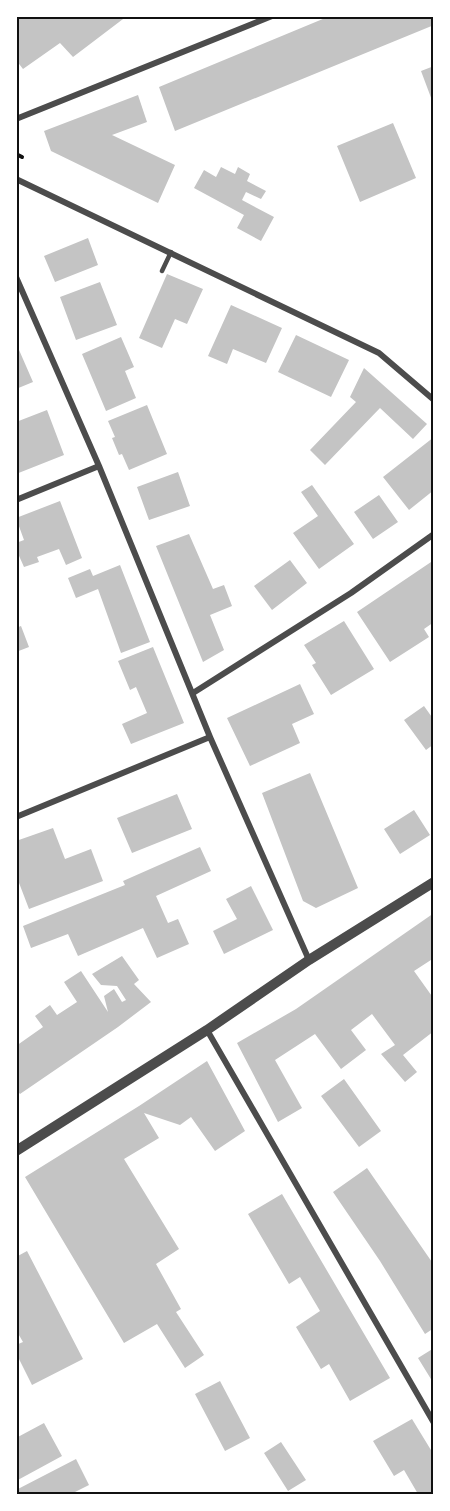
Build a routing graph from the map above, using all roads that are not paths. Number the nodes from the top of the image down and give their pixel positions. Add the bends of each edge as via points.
1 (272, 16) edge
2 (16, 119) edge
3 (16, 179) edge
4 (171, 252) junction
5 (162, 271) dead end
6 (16, 277) edge
7 (434, 400) edge
8 (99, 466) junction
9 (16, 500) edge
10 (434, 534) edge
11 (193, 693) junction
12 (210, 737) junction
13 (16, 817) edge
14 (434, 882) edge
15 (309, 960) junction
16 (207, 1030) junction
17 (16, 1151) edge
18 (434, 1423) edge

1 - 2 street
3 - 4 street
4 - 5 lane
4 - 7 street via 379,353
6 - 8 street
8 - 9 street
8 - 11 street
10 - 11 street via 351,593
11 - 12 street
12 - 13 street
12 - 15 street
14 - 15 street
15 - 16 street
16 - 17 street
16 - 18 street

